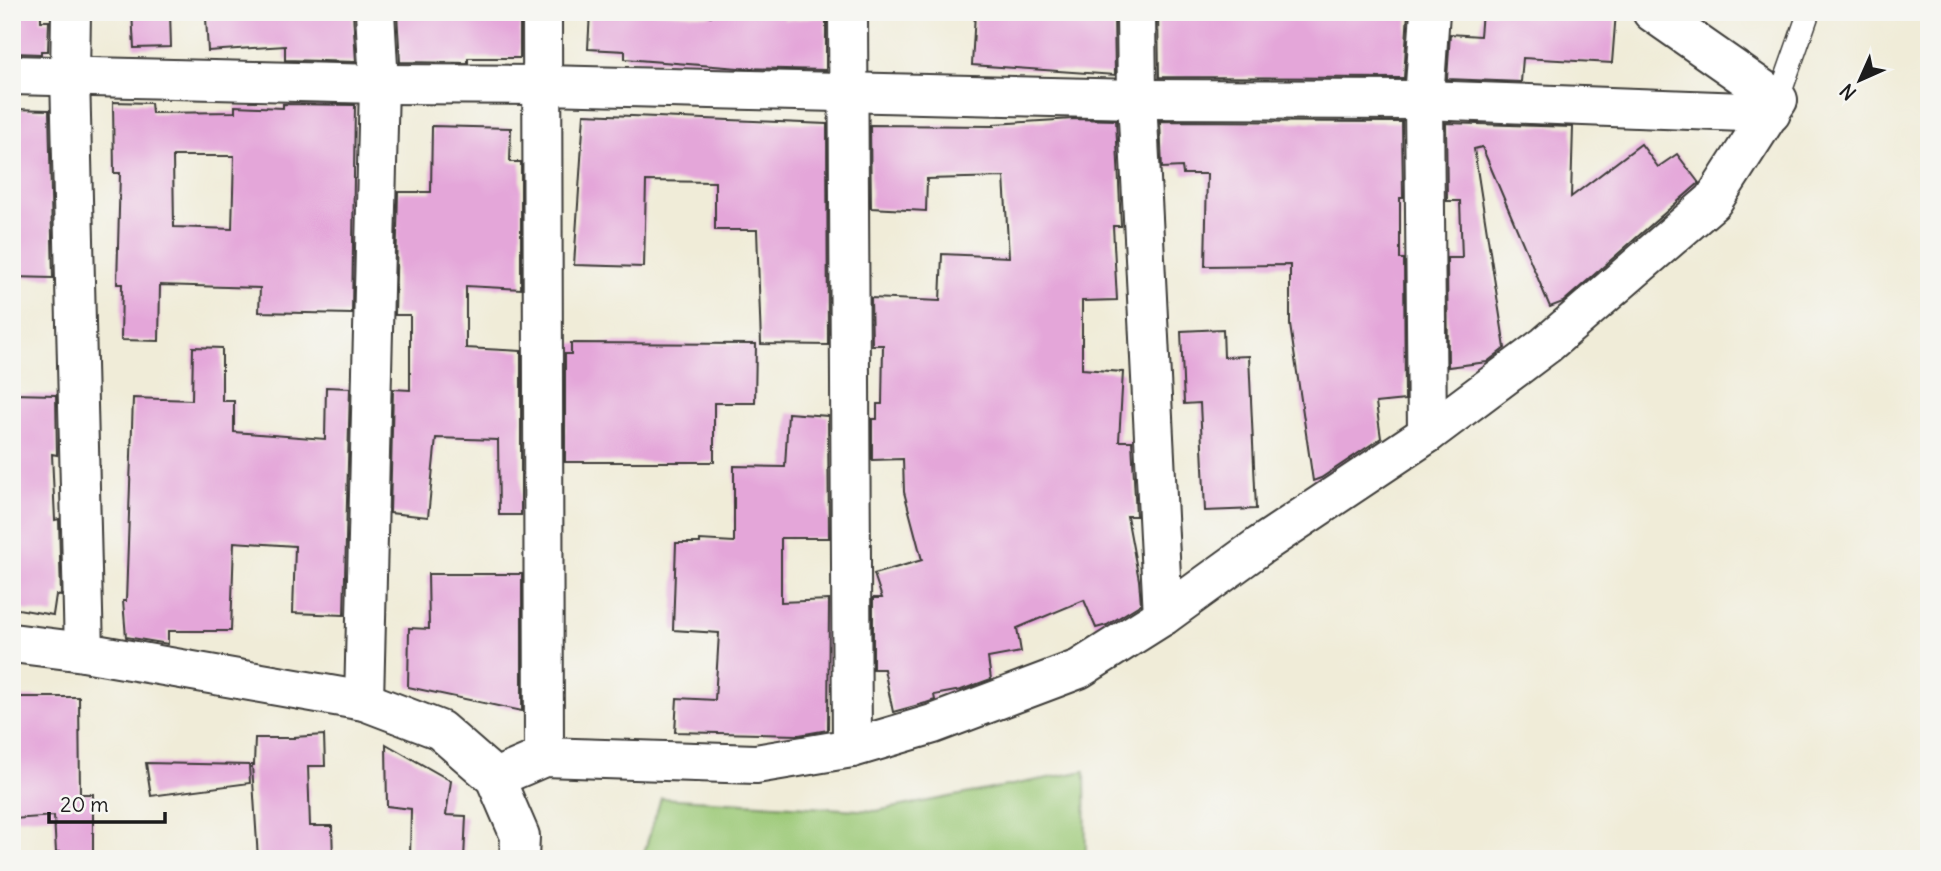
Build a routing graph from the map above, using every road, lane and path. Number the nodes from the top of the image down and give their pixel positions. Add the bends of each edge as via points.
1 (71, 12) edge
2 (376, 12) edge
3 (542, 12) edge
4 (848, 12) edge
5 (1136, 12) edge
6 (1430, 12) edge
7 (1652, 12) edge
8 (1809, 12) edge
9 (12, 75) edge
10 (71, 75) junction
11 (379, 84) junction
12 (544, 85) junction
13 (848, 93) junction
14 (1138, 99) junction
15 (1424, 100) junction
16 (1774, 107) junction
17 (1427, 435) junction
18 (1163, 616) junction
19 (12, 643) edge
20 (84, 652) junction
21 (364, 701) junction
22 (852, 748) junction
23 (544, 757) junction
24 (495, 778) junction
25 (519, 859) edge

1 - 10 street
2 - 11 street
3 - 12 street
4 - 13 street
5 - 14 street
6 - 15 street
7 - 16 street
8 - 16 lane
9 - 10 street
10 - 11 street
10 - 20 street
11 - 12 street
11 - 21 street
12 - 13 street
12 - 23 street
13 - 14 street
13 - 22 street
14 - 15 street
14 - 18 street
15 - 16 street
15 - 17 street
16 - 17 street via 1713,201 1546,345
17 - 18 street
18 - 22 street via 1079,669 933,724
19 - 20 street
20 - 21 street
21 - 24 street via 440,730
22 - 23 street via 756,764
23 - 24 street
24 - 25 street via 520,836

